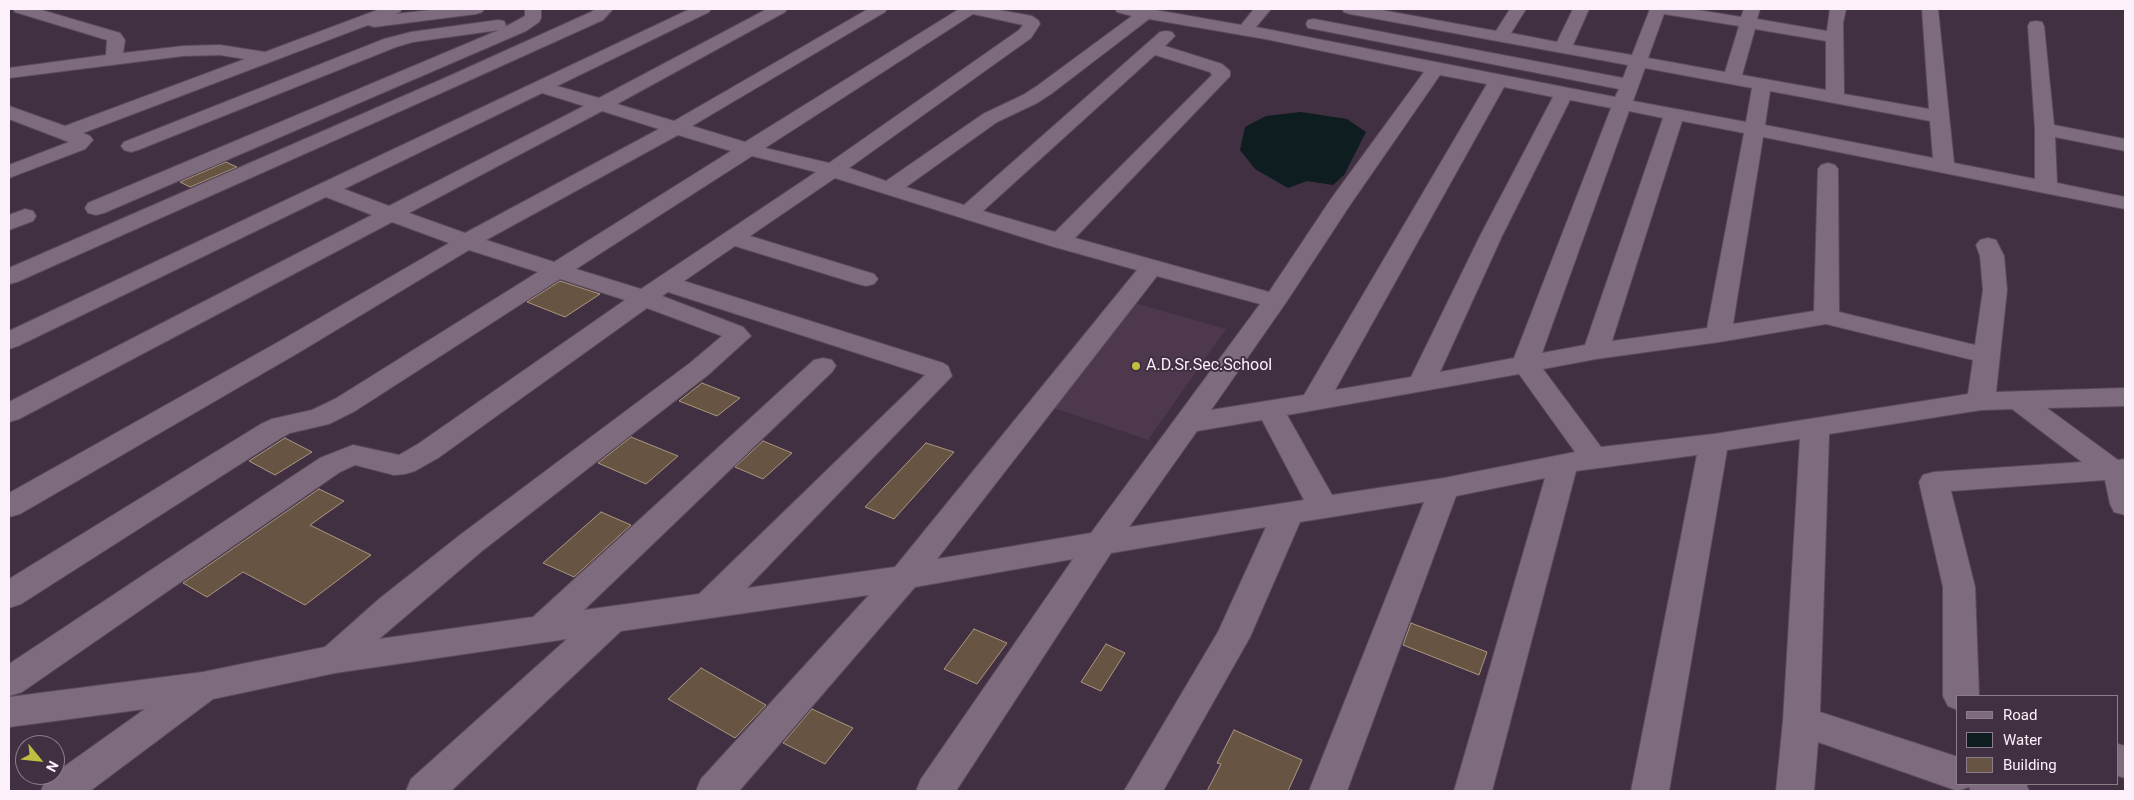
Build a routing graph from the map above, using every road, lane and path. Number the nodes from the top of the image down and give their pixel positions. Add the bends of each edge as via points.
1 (21, 9) edge
2 (394, 9) edge
3 (476, 9) edge
4 (605, 9) edge
5 (703, 9) edge
6 (779, 9) edge
7 (879, 9) edge
8 (970, 9) edge
9 (1123, 9) edge
10 (1263, 9) edge
11 (1328, 9) edge
12 (1350, 9) edge
13 (1518, 9) edge
14 (1581, 9) edge
15 (1658, 9) edge
16 (1663, 9) edge
17 (1838, 9) edge
18 (1930, 9) edge
19 (1372, 11) edge
20 (1146, 13) junction
21 (531, 15) edge
22 (1432, 16) edge
23 (1750, 16) edge
24 (1187, 19) junction
25 (1314, 24) junction
26 (351, 25) junction
27 (2036, 26) dead end
28 (1245, 30) junction
29 (1500, 36) junction
30 (1835, 37) junction
31 (1300, 41) junction
32 (1152, 48) junction
33 (1563, 48) junction
34 (268, 58) junction
35 (114, 59) junction
36 (1638, 61) junction
37 (1435, 69) junction
38 (15, 72) edge
39 (1732, 78) junction
40 (1498, 81) junction
41 (1762, 84) junction
42 (539, 86) junction
43 (9, 87) edge
44 (1564, 94) junction
45 (1626, 94) junction
46 (1835, 96) junction
47 (600, 105) junction
48 (9, 112) edge
49 (1674, 115) junction
50 (1940, 117) junction
51 (34, 122) junction
52 (677, 127) junction
53 (1754, 129) junction
54 (2045, 129) junction
55 (9, 132) edge
56 (65, 133) junction
57 (2125, 145) edge
58 (131, 146) dead end
59 (746, 150) junction
60 (1944, 167) junction
61 (1828, 169) dead end
62 (833, 170) junction
63 (9, 172) edge
64 (2046, 188) junction
65 (889, 189) junction
66 (326, 190) junction
67 (2125, 203) edge
68 (96, 208) dead end
69 (391, 214) junction
70 (968, 214) junction
71 (732, 238) junction
72 (1059, 241) junction
73 (467, 242) junction
74 (1988, 245) dead end
75 (1152, 267) junction
76 (558, 270) junction
77 (9, 277) edge
78 (866, 279) dead end
79 (654, 290) junction
80 (1275, 301) junction
81 (1826, 316) junction
82 (1719, 334) junction
83 (9, 341) edge
84 (1596, 351) junction
85 (1986, 356) junction
86 (1525, 364) junction
87 (824, 366) dead end
88 (1421, 384) junction
89 (2125, 396) edge
90 (2018, 400) junction
91 (1981, 401) junction
92 (1314, 402) junction
93 (1270, 409) junction
94 (9, 413) edge
95 (1188, 422) junction
96 (1815, 427) junction
97 (1714, 443) junction
98 (1579, 461) junction
99 (2120, 470) edge
100 (1444, 488) junction
101 (2125, 504) edge
102 (9, 506) edge
103 (1323, 507) junction
104 (1288, 513) junction
105 (1102, 543) junction
106 (905, 577) junction
107 (9, 595) edge
108 (707, 607) junction
109 (610, 621) junction
110 (542, 630) junction
111 (335, 659) junction
112 (9, 682) edge
113 (203, 687) junction
114 (1961, 695) edge
115 (9, 712) edge
116 (1801, 722) junction
117 (1956, 773) edge
118 (1990, 785) edge
119 (60, 791) edge
120 (425, 791) edge
121 (716, 791) edge
122 (935, 791) edge
123 (1143, 791) edge
124 (1328, 791) edge
125 (1472, 791) edge
126 (1650, 791) edge
127 (1795, 791) edge
128 (2010, 791) edge

1 - 35 street via 114,37
2 - 26 street
3 - 26 street
4 - 77 street via 597,16 453,81
5 - 42 street
6 - 47 street
7 - 52 street
8 - 59 street
8 - 62 street via 1032,24 1025,34
9 - 20 street
10 - 28 street
11 - 25 street
12 - 19 street
13 - 29 street
14 - 33 street
15 - 36 street
16 - 23 street
17 - 30 street
18 - 50 street
19 - 22 street
20 - 24 street
20 - 65 street via 1044,90 990,118
21 - 58 street via 390,43
21 - 68 street
22 - 29 street
23 - 30 street
23 - 39 street
24 - 28 street
24 - 32 street
25 - 31 street
25 - 45 street
26 - 34 street
27 - 54 street
28 - 31 street
29 - 33 street
30 - 46 street
31 - 37 street
32 - 70 street
32 - 72 street via 1216,68 1221,71 1221,76
33 - 36 street
34 - 35 street via 210,50
34 - 56 street
35 - 38 street
36 - 39 street
36 - 45 street
37 - 40 street
37 - 80 street via 1338,204
38 - 43 street
39 - 41 street
40 - 44 street
40 - 92 street
41 - 46 street
41 - 53 street
42 - 47 street
42 - 66 street
44 - 45 street
44 - 88 street via 1491,236
45 - 49 street
45 - 86 street
46 - 50 street
47 - 52 street
47 - 69 street
48 - 51 street
49 - 53 street
49 - 84 street
50 - 60 street
51 - 55 street
51 - 56 street
52 - 59 street
52 - 73 street
53 - 60 street
53 - 82 street
54 - 57 street
54 - 64 street
56 - 63 street via 80,138 82,142
59 - 62 street
59 - 76 street
60 - 64 street
61 - 81 street
62 - 65 street
62 - 71 street
64 - 67 street
65 - 70 street
66 - 69 street
66 - 83 street
69 - 73 street
69 - 94 street
70 - 72 street
71 - 78 street
71 - 79 street
72 - 75 street
73 - 76 street
73 - 102 street via 290,347
74 - 85 street via 1995,290
75 - 80 street
75 - 106 street
76 - 79 street
76 - 107 street via 345,405 319,418 271,431
79 - 108 street via 939,372 939,376
79 - 111 street via 738,336 471,543
79 - 112 street via 414,459 394,465 353,455 330,464
80 - 95 street
81 - 82 street
81 - 85 street
82 - 84 street
84 - 86 street
85 - 91 street
86 - 88 street
86 - 98 street
87 - 110 street
88 - 92 street
89 - 90 street
90 - 91 street
90 - 99 street
91 - 96 street
92 - 93 street
93 - 95 street
93 - 103 street
95 - 105 street
96 - 97 street
96 - 116 street
97 - 98 street
97 - 126 street
98 - 100 street
98 - 125 street
99 - 101 street
99 - 114 street via 1934,482 1959,587
100 - 103 street
100 - 124 street
103 - 104 street
104 - 105 street
104 - 123 street via 1233,637
105 - 106 street
105 - 122 street
106 - 108 street
106 - 121 street
108 - 109 street
109 - 110 street
109 - 120 street
110 - 111 street
111 - 113 street
113 - 115 street
113 - 119 street
116 - 117 street
116 - 127 street
118 - 128 street

